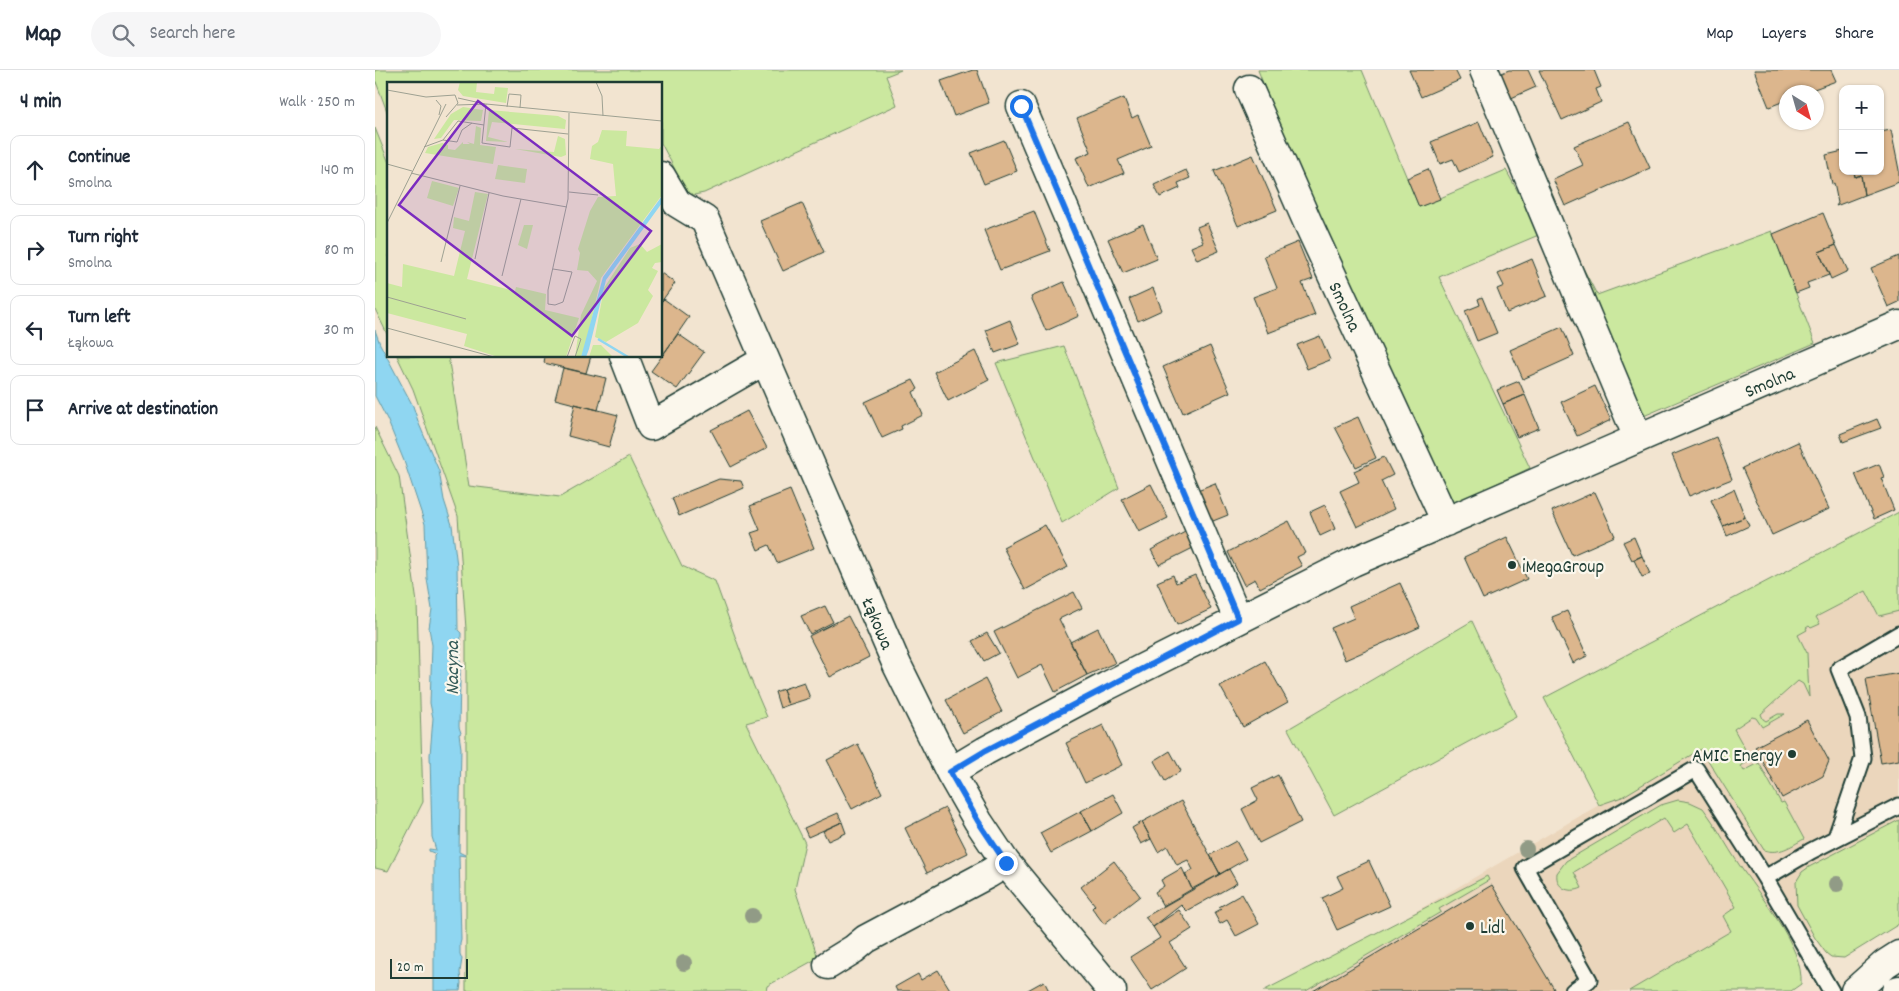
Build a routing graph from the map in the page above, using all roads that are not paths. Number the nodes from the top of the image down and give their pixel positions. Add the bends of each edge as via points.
1 (1484, 70) edge
2 (1249, 89) dead end
3 (1021, 106) dead end
4 (663, 179) edge
5 (1899, 324) edge
6 (625, 358) edge
7 (765, 360) junction
8 (1638, 438) junction
9 (1446, 522) junction
10 (1238, 619) junction
11 (1899, 634) edge
12 (950, 772) junction
13 (1899, 806) edge
14 (1836, 837) junction
15 (1006, 863) junction
16 (1765, 878) junction
17 (1899, 955) edge
18 (827, 965) dead end
19 (1112, 991) edge
20 (1573, 991) edge
21 (1831, 991) edge
22 (1855, 991) edge

1 - 8 street
2 - 9 street, Smolna
3 - 10 street
4 - 7 street, Łąkowa via 677,203 705,220
5 - 8 street, Smolna
6 - 7 street via 651,426
7 - 12 street, Łąkowa via 897,664
8 - 9 street, Smolna
9 - 10 street, Smolna via 1353,562
10 - 12 street, Smolna
11 - 14 lane via 1839,669 1858,717 1863,758
12 - 15 street, Łąkowa
13 - 14 lane
14 - 16 lane
15 - 18 street via 866,939
15 - 19 street, Łąkowa
16 - 20 lane via 1697,769 1525,868 1589,980
16 - 21 lane
17 - 22 street

